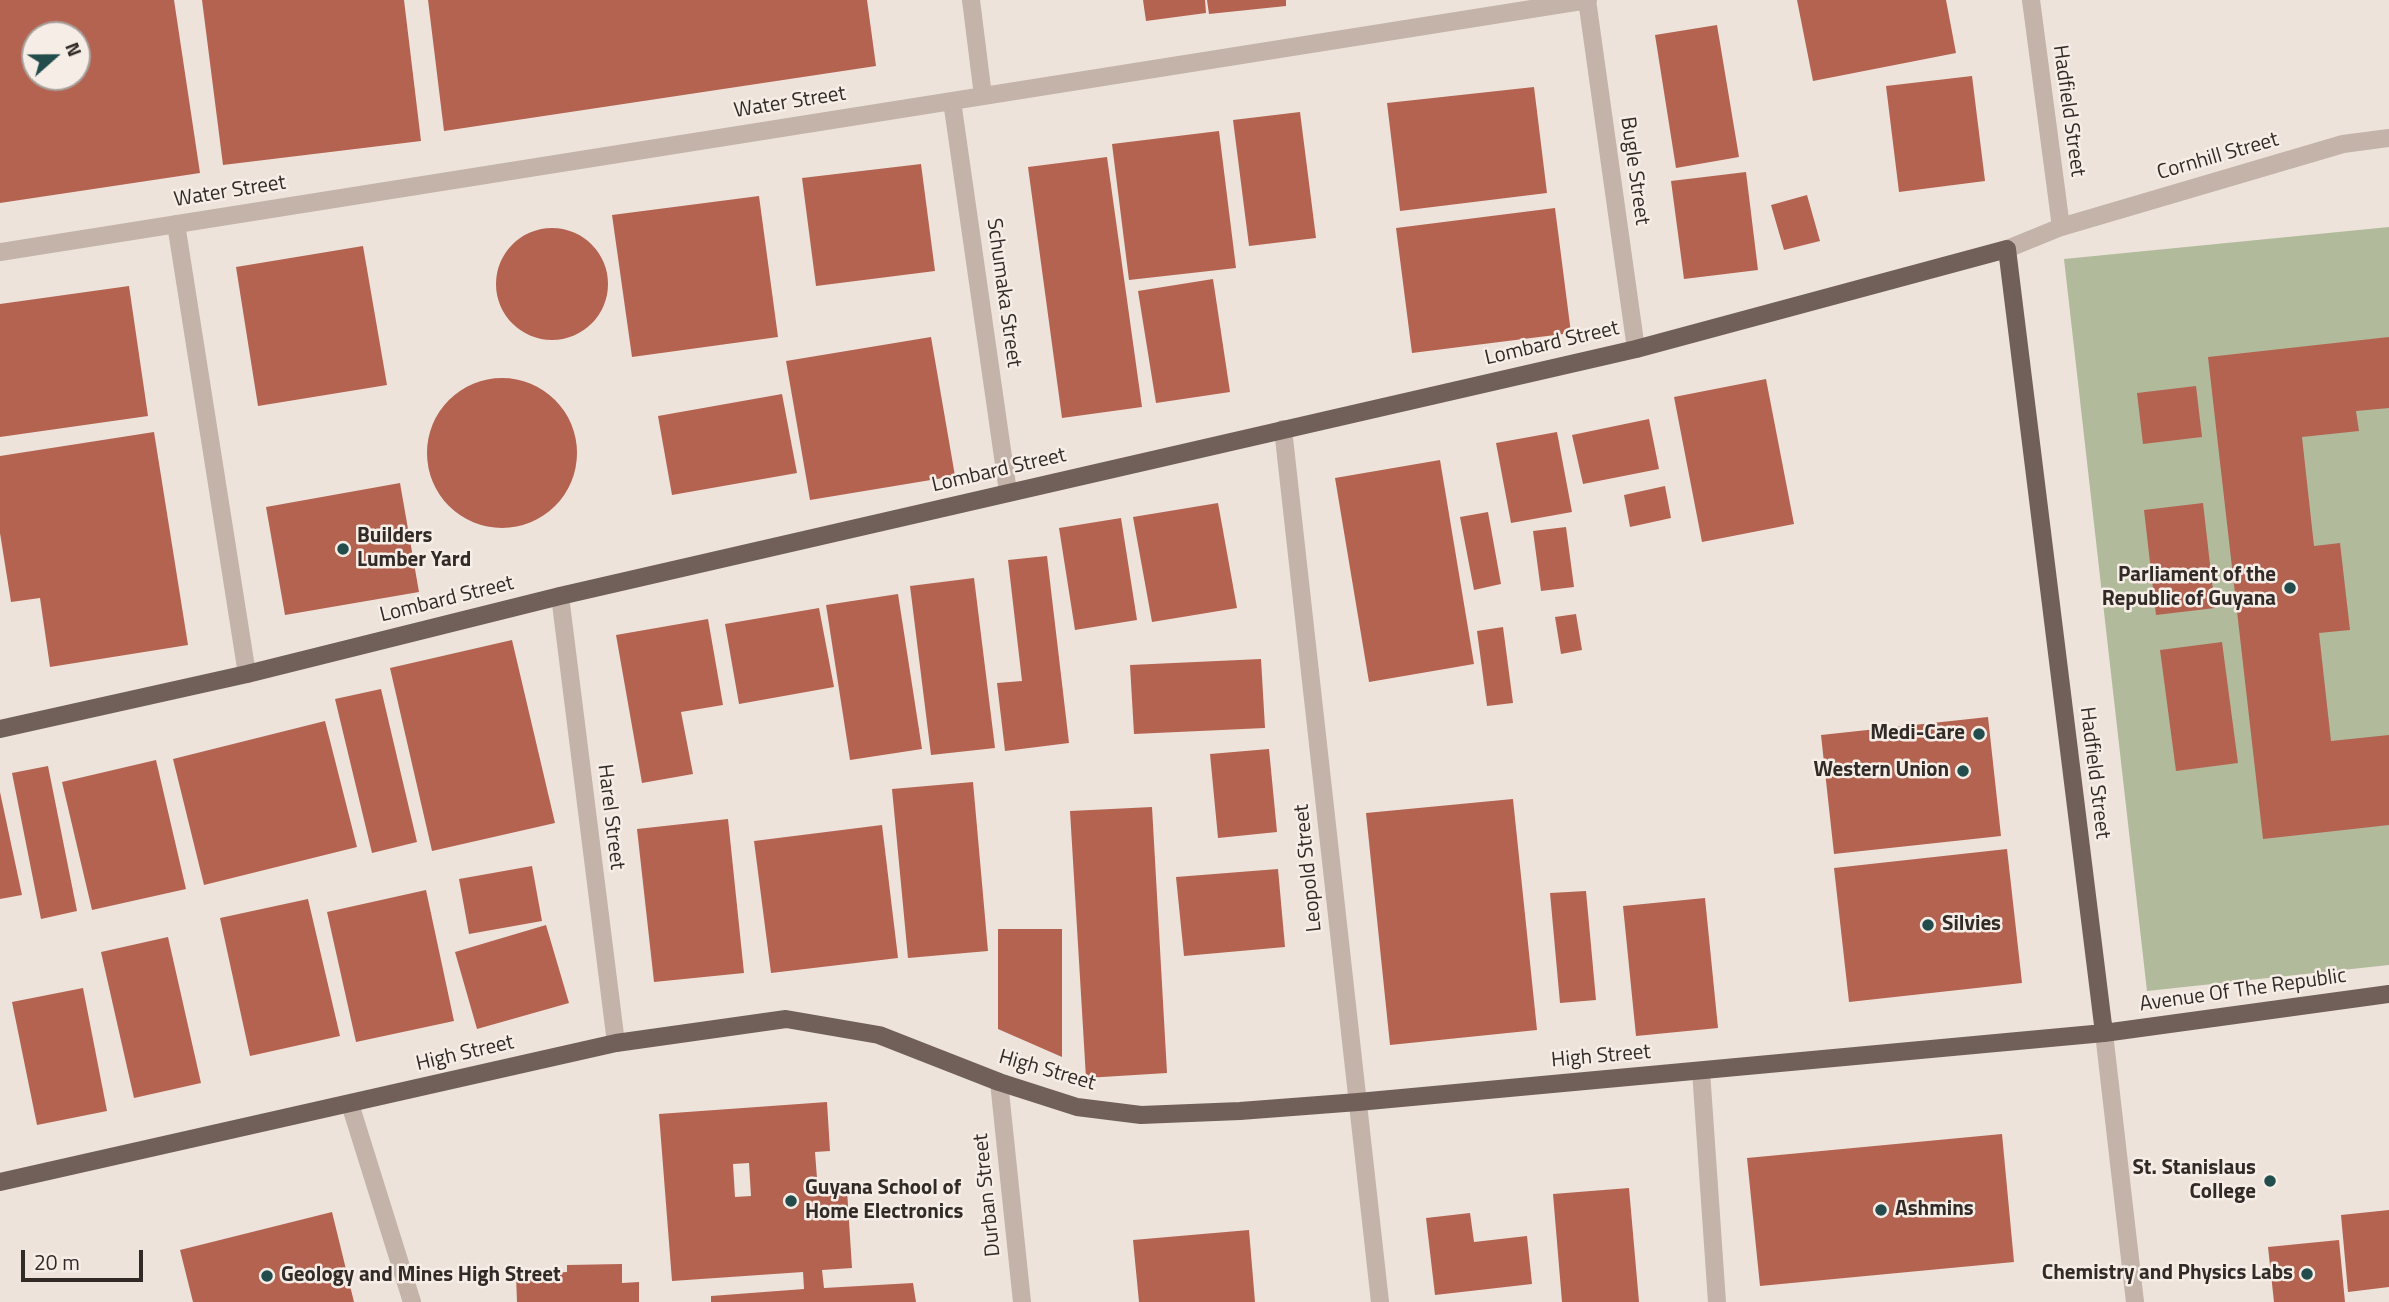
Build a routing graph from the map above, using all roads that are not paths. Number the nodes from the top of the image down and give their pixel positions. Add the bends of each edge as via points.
1 (971, 0) edge
2 (1588, 0) edge
3 (2031, 0) edge
4 (983, 96) junction
5 (952, 101) junction
6 (2389, 138) edge
7 (176, 224) junction
8 (2061, 227) junction
9 (2007, 249) junction
10 (0, 252) edge
11 (1636, 349) junction
12 (1283, 429) junction
13 (1008, 492) junction
14 (560, 596) junction
15 (247, 674) junction
16 (0, 729) edge
17 (2389, 995) edge
18 (2104, 1033) junction
19 (616, 1043) junction
20 (1701, 1071) junction
21 (999, 1082) junction
22 (1358, 1102) junction
23 (350, 1104) junction
24 (0, 1182) edge
25 (412, 1302) edge
26 (1022, 1302) edge
27 (1380, 1302) edge
28 (1717, 1302) edge
29 (2135, 1302) edge

1 - 4 street
2 - 4 street, Water Street
2 - 11 street, Bugle Street
3 - 8 street, Hadfield Street
4 - 5 street, Water Street
5 - 7 street, Water Street
5 - 13 street, Schumaka Street
6 - 8 street, Cornhill Street via 2343,144
7 - 10 street, Water Street
7 - 15 street
8 - 9 street, Cornhill Street
9 - 11 main road, Lombard Street
9 - 18 main road, Hadfield Street
11 - 12 main road, Lombard Street
12 - 13 main road, Lombard Street
12 - 22 street, Leopold Street
13 - 14 main road, Lombard Street
14 - 15 main road, Lombard Street
14 - 19 street, Harel Street
15 - 16 main road, Lombard Street
17 - 18 main road, Avenue Of The Republic
18 - 20 main road, High Street
18 - 29 street, Hadfield Street
19 - 21 main road, High Street via 786,1019 879,1035
19 - 23 main road, High Street
20 - 22 main road, High Street
20 - 28 street
21 - 22 main road, High Street via 1077,1107 1141,1115
21 - 26 street, Durban Street
22 - 27 street, Leopold Street
23 - 24 main road, High Street
23 - 25 street

